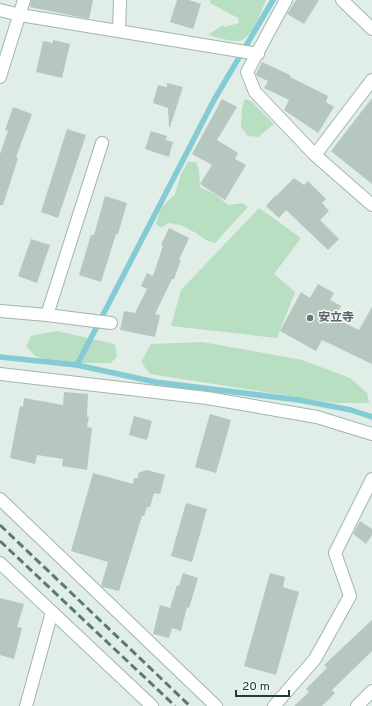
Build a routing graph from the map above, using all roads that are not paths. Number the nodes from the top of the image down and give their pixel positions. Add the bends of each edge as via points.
1 (24, 0) edge
2 (120, 0) edge
3 (286, 0) edge
4 (342, 0) edge
5 (0, 10) edge
6 (20, 15) junction
7 (372, 29) edge
8 (119, 31) junction
9 (258, 54) junction
10 (0, 77) edge
11 (372, 80) edge
12 (102, 143) dead end
13 (315, 155) junction
14 (372, 205) edge
15 (0, 311) edge
16 (47, 315) junction
17 (110, 323) dead end
18 (0, 374) edge
19 (372, 434) edge
20 (372, 479) edge
21 (0, 499) edge
22 (0, 562) edge
23 (52, 612) junction
24 (372, 691) edge
25 (26, 706) edge
26 (152, 706) edge
27 (216, 706) edge
28 (274, 706) edge
29 (357, 706) edge

1 - 6 street
2 - 8 street
3 - 9 street
4 - 7 street
5 - 6 street
6 - 8 street
6 - 10 street
8 - 9 street
9 - 13 street via 247,72 255,92
11 - 13 street
12 - 16 street
13 - 14 street
15 - 16 street
16 - 17 street
18 - 19 street via 207,398 316,417
20 - 28 street via 335,552 350,596 315,659
21 - 27 street
22 - 23 street
23 - 25 street
23 - 26 street
24 - 29 street

